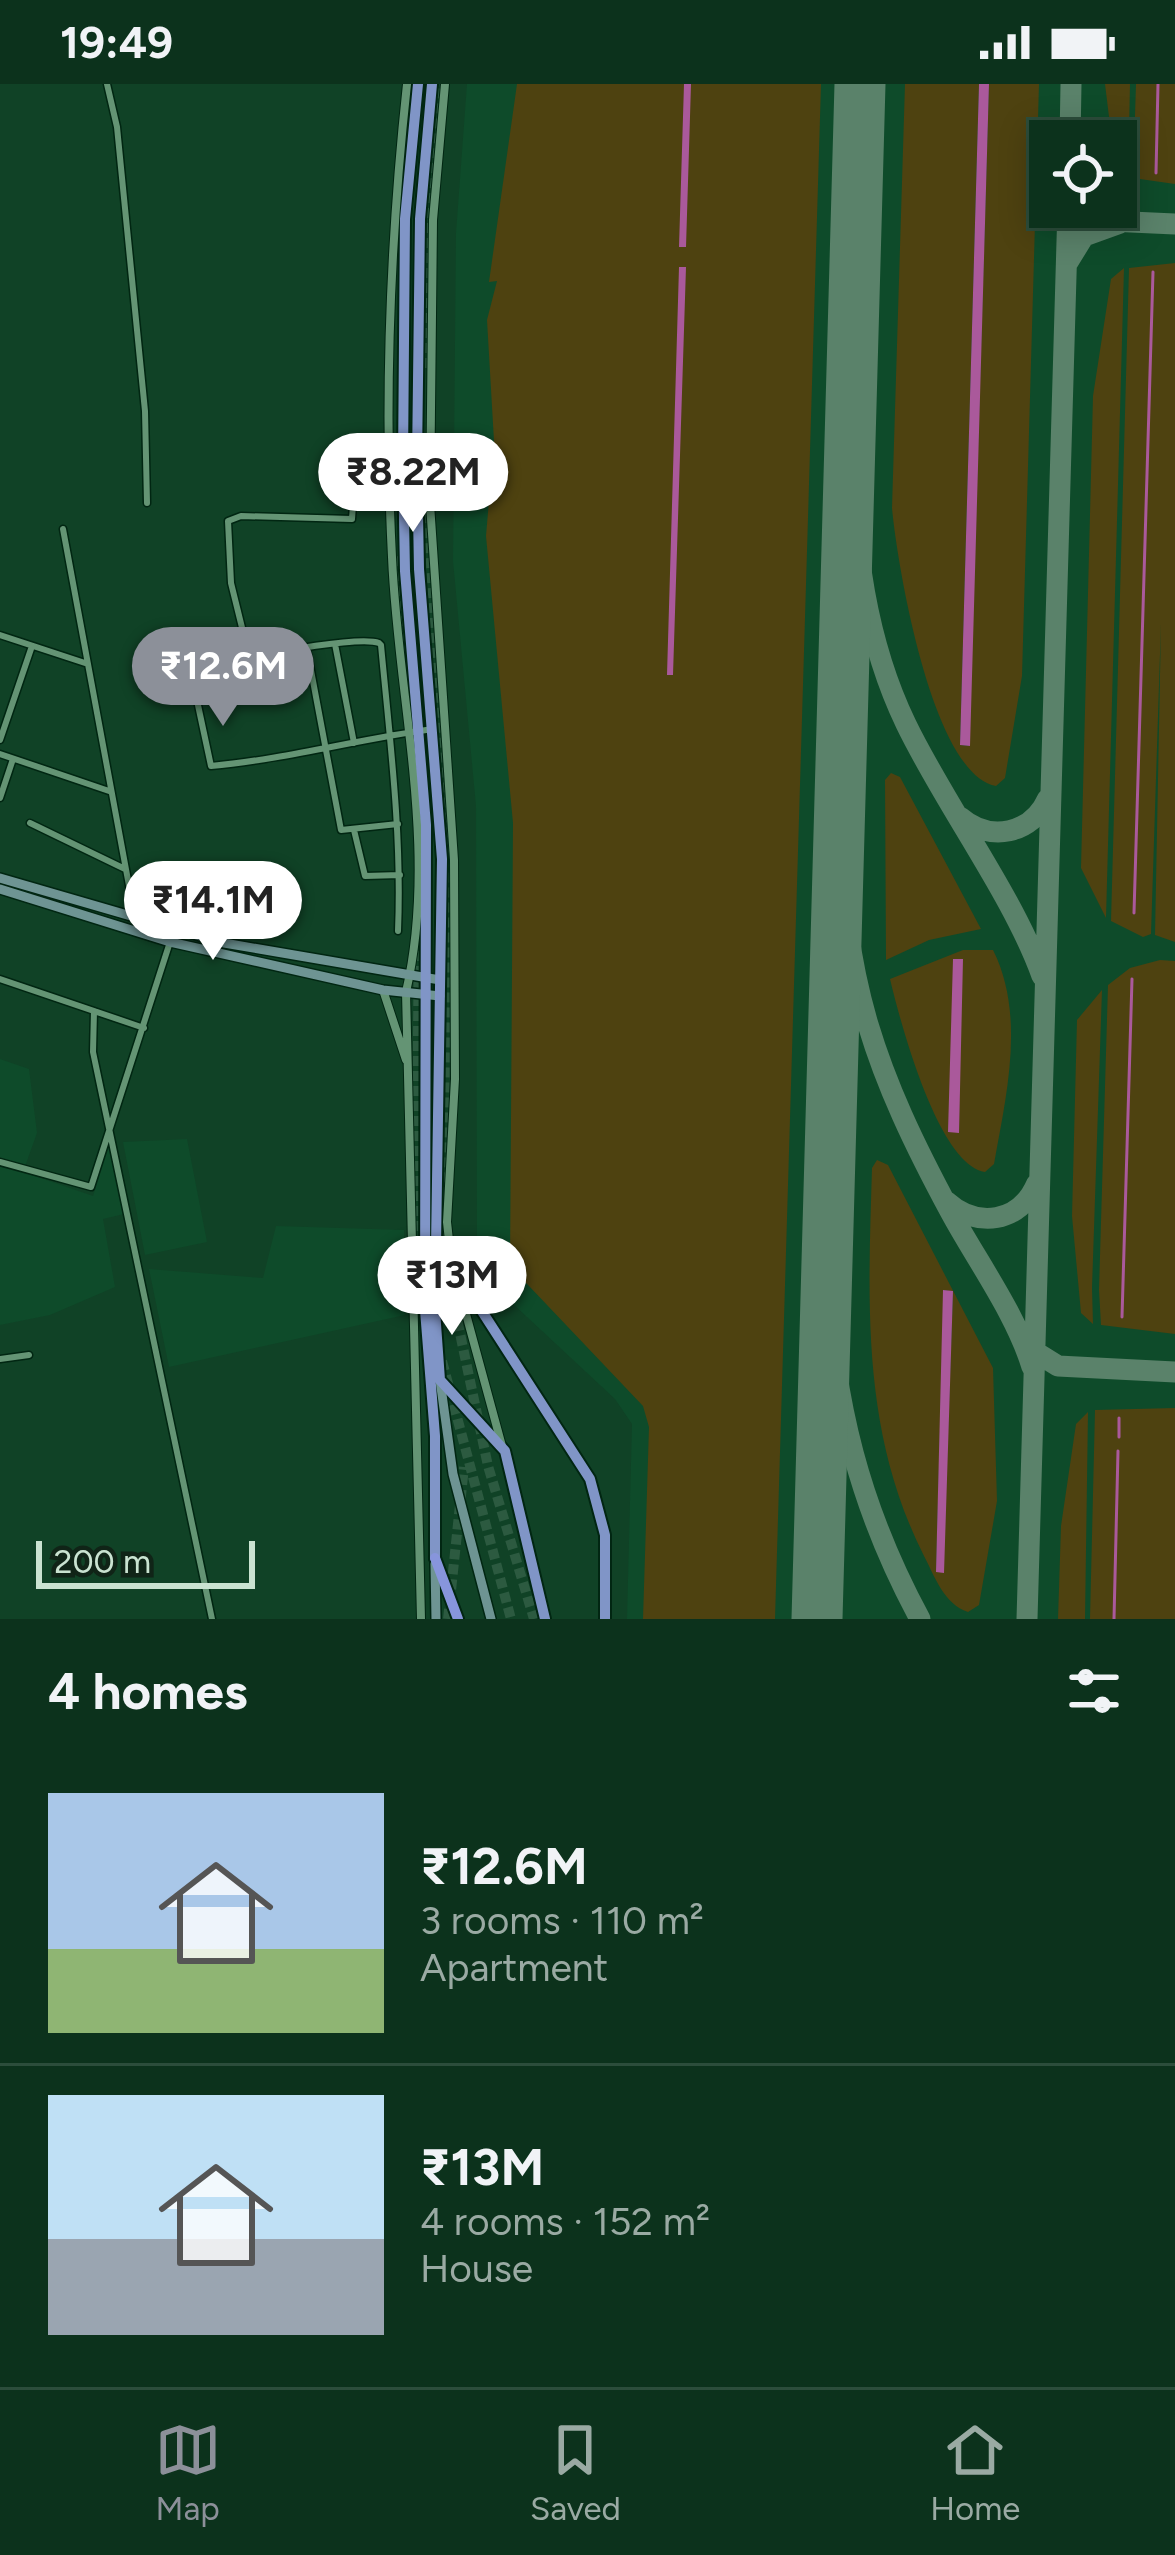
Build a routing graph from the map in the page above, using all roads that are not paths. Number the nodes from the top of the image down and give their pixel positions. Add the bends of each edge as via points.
1 (107, 84) edge
2 (406, 84) edge
3 (418, 84) edge
4 (432, 84) edge
5 (445, 84) edge
6 (356, 461) dead end
7 (147, 503) dead end
8 (63, 529) dead end
9 (0, 635) edge
10 (335, 644) junction
11 (32, 646) junction
12 (308, 649) junction
13 (250, 661) junction
14 (86, 663) junction
15 (433, 729) junction
16 (414, 732) junction
17 (390, 735) junction
18 (0, 740) edge
19 (354, 743) junction
20 (326, 749) junction
21 (0, 754) edge
22 (13, 759) junction
23 (110, 791) junction
24 (0, 798) edge
25 (30, 823) dead end
26 (398, 824) junction
27 (354, 830) junction
28 (125, 869) junction
29 (400, 875) junction
30 (0, 878) edge
31 (0, 889) edge
32 (132, 924) junction
33 (398, 931) dead end
34 (170, 942) junction
35 (409, 977) junction
36 (0, 979) edge
37 (424, 979) junction
38 (440, 980) junction
39 (383, 990) junction
40 (406, 992) junction
41 (424, 995) junction
42 (440, 996) junction
43 (94, 1011) junction
44 (144, 1028) junction
45 (409, 1079) junction
46 (111, 1128) junction
47 (0, 1162) edge
48 (476, 1302) tunnel mouth
49 (29, 1354) dead end
50 (0, 1359) edge
51 (440, 1380) junction
52 (502, 1446) junction
53 (435, 1558) junction
54 (212, 1619) edge
55 (421, 1619) edge
56 (436, 1619) edge
57 (458, 1619) edge
58 (491, 1619) edge
59 (544, 1619) edge
60 (605, 1619) edge

1 - 7 street via 146,411
2 - 16 street via 390,372 392,558
3 - 16 highway via 405,219 403,464
4 - 15 highway via 420,219 417,461
5 - 52 street via 433,220 430,504 454,860 447,1222
6 - 13 street via 352,519 228,521 231,583
8 - 14 street
9 - 11 street
10 - 12 street
10 - 17 street via 369,639 381,646
10 - 19 street
11 - 14 street
11 - 18 street
12 - 13 street
12 - 20 street
13 - 20 street via 192,677 209,765
14 - 23 street
15 - 16 street
15 - 38 highway
16 - 17 street
16 - 35 street
16 - 37 highway via 426,825
17 - 19 street
17 - 26 street
19 - 20 street
20 - 27 street via 340,830
21 - 22 street
22 - 23 street
22 - 24 street
23 - 28 street
25 - 28 street
26 - 27 street
26 - 29 street
27 - 29 street via 365,876
28 - 32 street
29 - 33 street
30 - 32 main road
31 - 32 main road
32 - 34 main road
32 - 35 main road
34 - 39 main road
34 - 44 street
35 - 37 main road
35 - 40 street
36 - 43 street
37 - 38 main road
37 - 41 highway
38 - 42 highway
39 - 40 main road
39 - 45 street
40 - 41 main road
40 - 45 street
41 - 42 main road
41 - 53 highway
42 - 51 highway
43 - 44 street
43 - 46 street via 93,1052
44 - 46 street
45 - 55 street
46 - 47 street via 89,1189
46 - 54 street
48 - 60 highway via 590,1479 605,1534
49 - 50 street
51 - 52 highway
51 - 58 main road via 452,1474
52 - 59 highway
53 - 56 main road
53 - 57 highway

